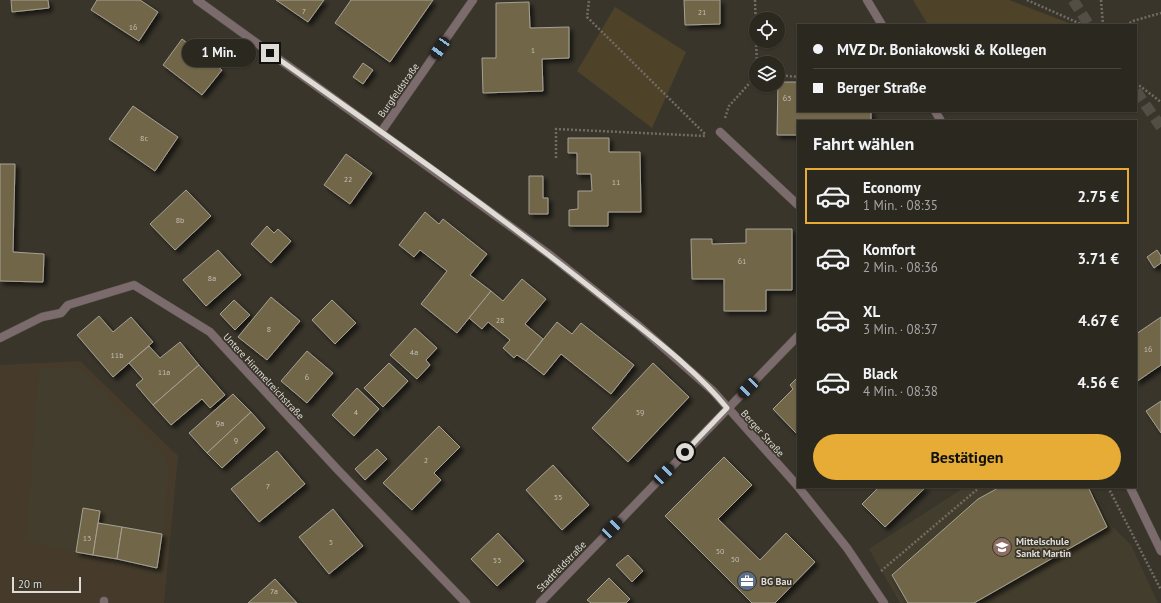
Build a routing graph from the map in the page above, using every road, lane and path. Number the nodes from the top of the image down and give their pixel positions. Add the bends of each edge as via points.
1 (197, 0) edge
2 (474, 0) edge
3 (755, 0) edge
4 (867, 0) edge
5 (1027, 0) edge
6 (1101, 0) edge
7 (589, 1) dead end
8 (755, 12) edge
9 (1161, 13) edge
10 (881, 24) edge
11 (1081, 24) edge
12 (1103, 24) edge
13 (1128, 24) edge
14 (785, 76) edge
15 (797, 77) edge
16 (749, 84) edge
17 (1137, 84) edge
18 (1161, 102) edge
19 (381, 132) junction
20 (720, 132) junction
21 (707, 136) junction
22 (556, 158) dead end
23 (797, 204) edge
24 (797, 337) edge
25 (0, 338) edge
26 (727, 408) junction
27 (797, 486) edge
28 (799, 488) edge
29 (979, 488) edge
30 (1109, 488) edge
31 (1130, 488) edge
32 (1161, 551) edge
33 (870, 580) junction
34 (1161, 590) edge
35 (466, 603) edge
36 (540, 603) edge
37 (884, 603) edge

1 - 19 street, Berger Straße
2 - 19 street, Burgfeldstraße
3 - 8 path
4 - 10 street
5 - 11 path
6 - 12 path
7 - 21 path via 587,17
9 - 13 path
14 - 15 path
16 - 20 path via 729,106
17 - 18 path
19 - 26 street, Berger Straße via 550,256 639,326 714,391
20 - 21 path
20 - 23 street
21 - 22 path via 556,130
24 - 26 street, Stadtfeldstraße
25 - 35 street, Untere Himmelreichstraße via 42,317 61,314 68,305 134,285 210,332
26 - 27 street, Berger Straße
26 - 36 street, Stadtfeldstraße
28 - 33 street, Berger Straße
29 - 33 path
30 - 34 path
31 - 32 street
33 - 37 street, Berger Straße

